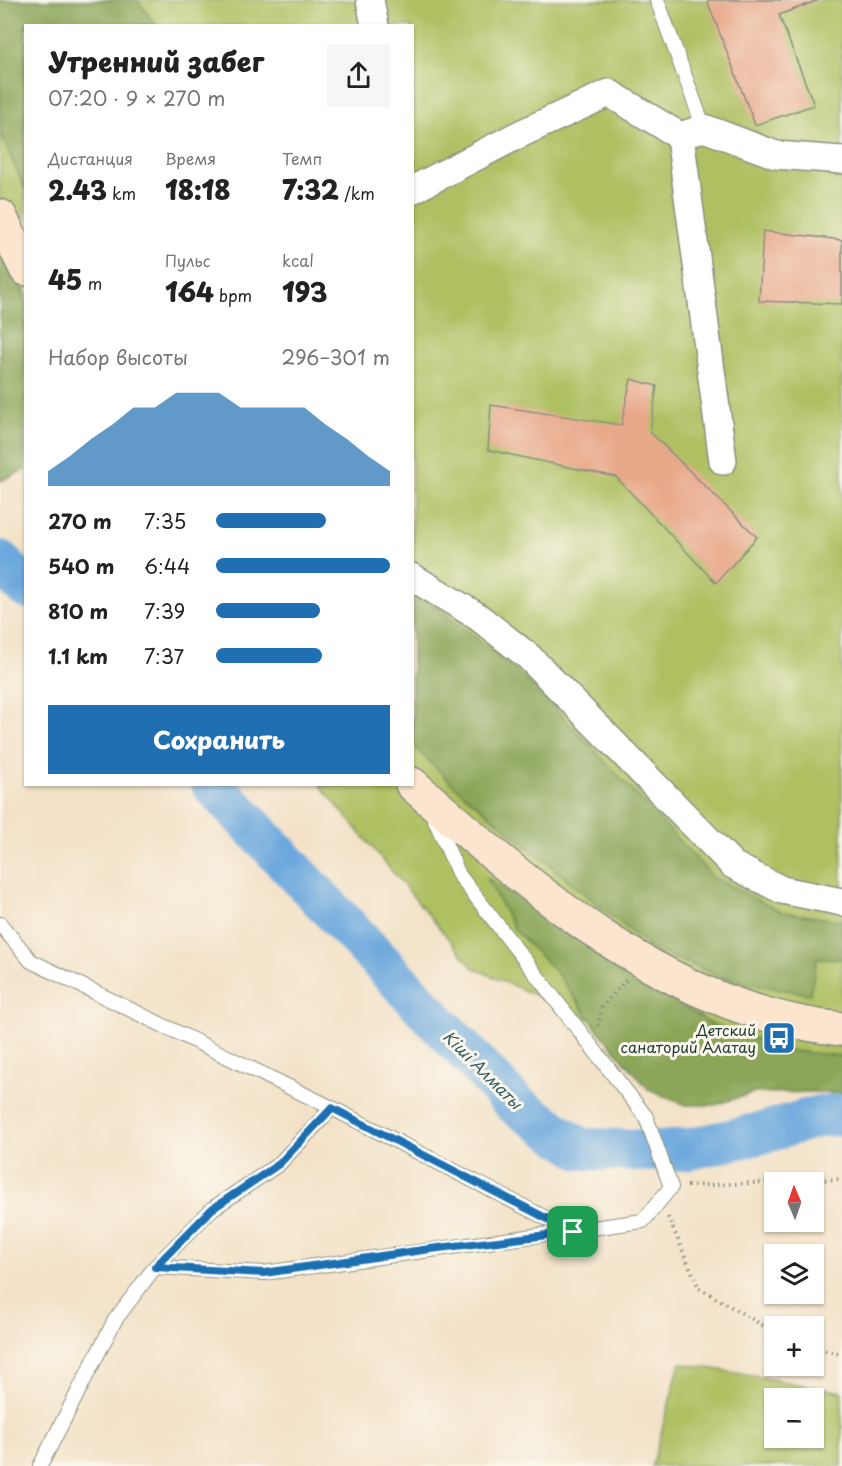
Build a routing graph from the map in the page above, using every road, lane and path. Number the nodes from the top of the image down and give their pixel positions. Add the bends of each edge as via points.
1 (370, 0) edge
2 (657, 0) edge
3 (375, 24) edge
4 (692, 132) junction
5 (842, 160) edge
6 (414, 189) edge
7 (0, 216) edge
8 (24, 265) edge
9 (723, 461) dead end
10 (414, 578) edge
11 (417, 788) edge
12 (842, 902) edge
13 (0, 924) edge
14 (652, 966) junction
15 (842, 1029) edge
16 (594, 1050) junction
17 (332, 1108) junction
18 (842, 1179) edge
19 (671, 1187) junction
20 (660, 1200) junction
21 (573, 1232) junction
22 (155, 1267) junction
23 (764, 1326) edge
24 (824, 1350) edge
25 (842, 1354) edge
26 (40, 1466) edge

1 - 3 street
2 - 4 lane
4 - 5 street via 776,155
4 - 6 street via 609,93
4 - 9 street
7 - 8 main road
10 - 12 street via 477,616 529,657 733,865 782,890
11 - 14 main road via 505,864 600,934
11 - 16 lane via 459,875
13 - 17 lane via 31,961
14 - 15 main road via 732,1004 785,1021
14 - 16 path via 626,979 602,1007
16 - 19 lane via 646,1117
17 - 21 lane
17 - 22 lane via 279,1164 212,1209
18 - 19 path
19 - 20 lane
20 - 21 lane via 643,1221
20 - 23 path via 699,1288
21 - 22 lane via 264,1273
22 - 26 lane via 115,1320
24 - 25 path

